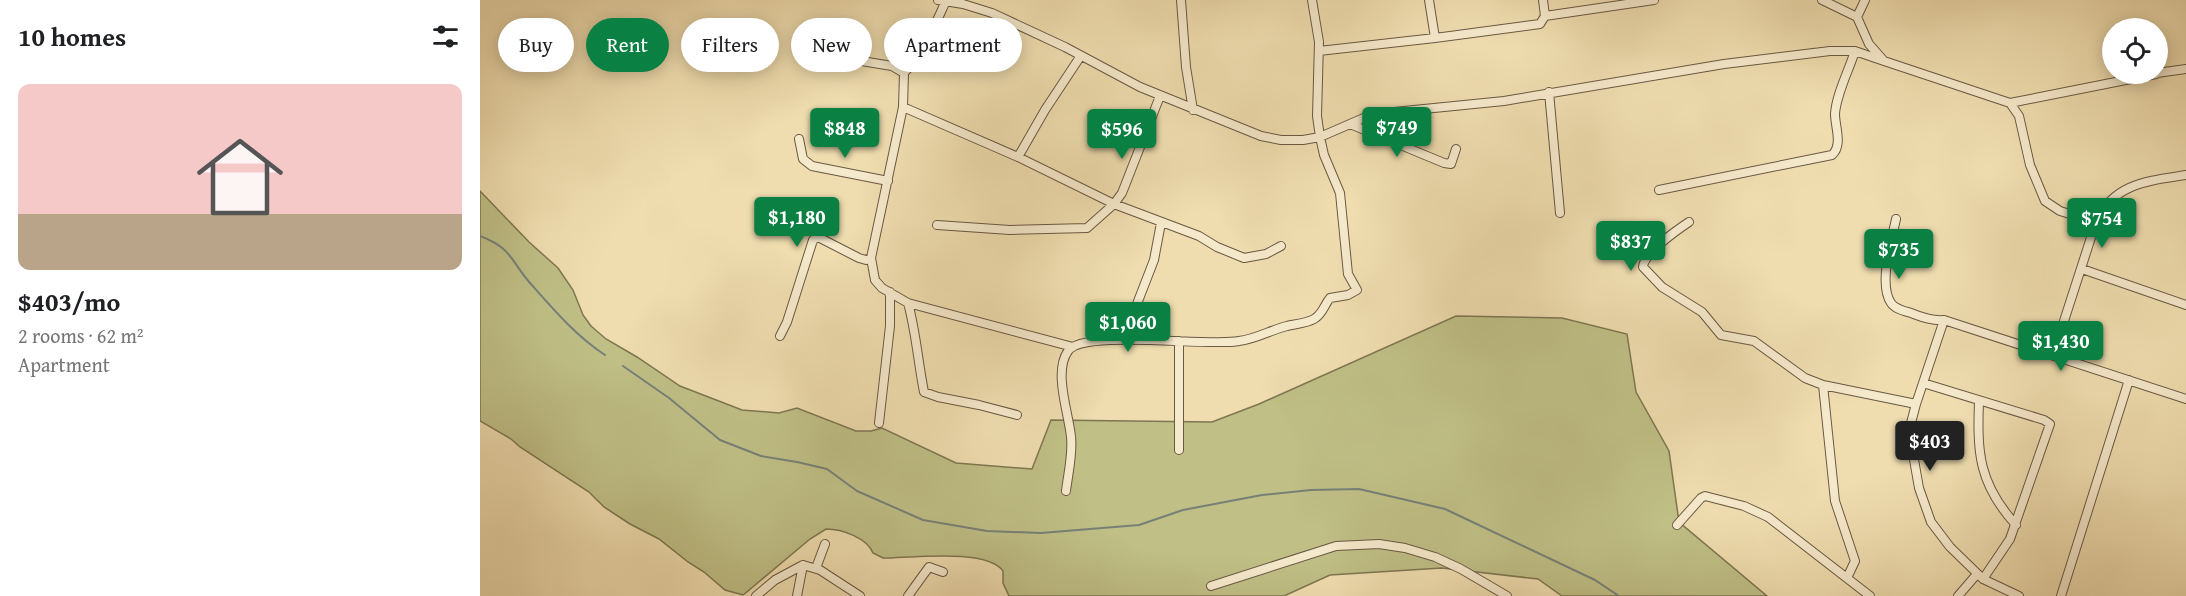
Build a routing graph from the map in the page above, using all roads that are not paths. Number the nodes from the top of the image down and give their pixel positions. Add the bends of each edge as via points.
1 (1181, 0) edge
2 (1312, 0) edge
3 (1429, 0) edge
4 (1543, 0) edge
5 (1654, 0) edge
6 (1822, 0) edge
7 (1865, 0) edge
8 (942, 1) edge
9 (1545, 16) junction
10 (1857, 17) junction
11 (1435, 38) junction
12 (1319, 51) junction
13 (1856, 51) junction
14 (1080, 57) junction
15 (1884, 61) junction
16 (872, 63) edge
17 (2186, 69) edge
18 (2168, 71) edge
19 (904, 73) junction
20 (2102, 84) edge
21 (1549, 92) junction
22 (1160, 96) junction
23 (2010, 103) junction
24 (903, 107) junction
25 (1193, 110) junction
26 (1350, 124) junction
27 (1320, 136) junction
28 (800, 139) dead end
29 (1456, 149) dead end
30 (1018, 157) junction
31 (2186, 175) edge
32 (888, 181) junction
33 (1659, 190) dead end
34 (1114, 204) junction
35 (1560, 213) dead end
36 (1896, 219) dead end
37 (1161, 222) junction
38 (1689, 222) dead end
39 (2096, 222) junction
40 (937, 225) dead end
41 (1281, 246) dead end
42 (871, 258) junction
43 (2082, 269) junction
44 (890, 292) junction
45 (908, 303) junction
46 (2186, 305) edge
47 (1944, 320) junction
48 (780, 336) dead end
49 (1123, 340) junction
50 (1179, 341) junction
51 (1073, 347) junction
52 (2053, 355) junction
53 (2129, 380) junction
54 (1923, 383) junction
55 (1823, 386) junction
56 (2186, 399) edge
57 (1979, 401) junction
58 (1916, 404) junction
59 (1017, 415) dead end
60 (879, 423) dead end
61 (1179, 450) dead end
62 (1066, 491) dead end
63 (1677, 525) dead end
64 (2016, 525) junction
65 (825, 544) dead end
66 (803, 565) junction
67 (816, 568) junction
68 (943, 572) dead end
69 (1980, 576) junction
70 (1847, 578) junction
71 (1210, 586) dead end
72 (756, 596) edge
73 (797, 596) edge
74 (860, 596) edge
75 (909, 596) edge
76 (1507, 596) edge
77 (1870, 596) edge
78 (1958, 596) edge
79 (2019, 596) edge
80 (2061, 596) edge

1 - 25 street
2 - 12 street
3 - 11 street
4 - 9 street
5 - 9 street
6 - 10 street
7 - 10 street
8 - 14 street via 992,14
8 - 19 street via 932,32
9 - 11 street via 1540,24
10 - 15 street via 1869,44
11 - 12 street
12 - 27 street
13 - 15 street
13 - 21 street via 1724,63
13 - 33 street via 1836,107 1838,144 1832,155
14 - 22 street
14 - 30 street
15 - 23 street
16 - 19 street
17 - 18 street
19 - 24 street
20 - 23 street
21 - 26 street via 1384,113
21 - 35 street
22 - 25 street
22 - 34 street via 1127,182
23 - 39 street via 2019,116 2030,165 2045,201 2060,211
24 - 30 street
24 - 32 street
25 - 27 street via 1275,139
26 - 27 street
26 - 29 street via 1444,163 1451,164
27 - 50 street via 1340,193 1348,274 1357,290 1330,298 1312,320 1239,342
28 - 32 street via 803,159 812,166
30 - 34 street
31 - 39 street via 2122,191 2106,204
32 - 42 street
34 - 37 street
34 - 40 street via 1087,228 1010,230
36 - 47 street via 1886,272 1890,302 1905,311
37 - 41 street via 1244,258
37 - 49 street via 1154,260
38 - 55 street via 1645,260 1644,269 1662,287 1702,312 1721,335 1754,341 1799,374
39 - 43 street
42 - 44 street via 876,280
42 - 48 street via 859,258 818,237 813,240
43 - 46 street
43 - 52 street
44 - 45 street
44 - 60 street
45 - 51 street
45 - 59 street via 924,392
47 - 52 street
47 - 54 street
49 - 50 street
49 - 51 street
50 - 61 street
51 - 62 street via 1067,352 1062,384 1072,439
52 - 53 street
53 - 56 street
53 - 80 street
54 - 57 street
54 - 58 street
55 - 58 street
55 - 70 street via 1833,492 1856,561
57 - 64 street via 1984,475 1996,500
57 - 64 street via 2050,424
58 - 69 street via 1910,437 1924,505 1937,532
63 - 70 street via 1705,496 1744,506 1768,517
64 - 69 street via 2004,551
65 - 67 street
66 - 67 street
66 - 72 street
66 - 73 street
67 - 74 street
68 - 75 street via 929,567
69 - 78 street
69 - 79 street
70 - 77 street
71 - 76 street via 1336,546 1379,544 1435,557

